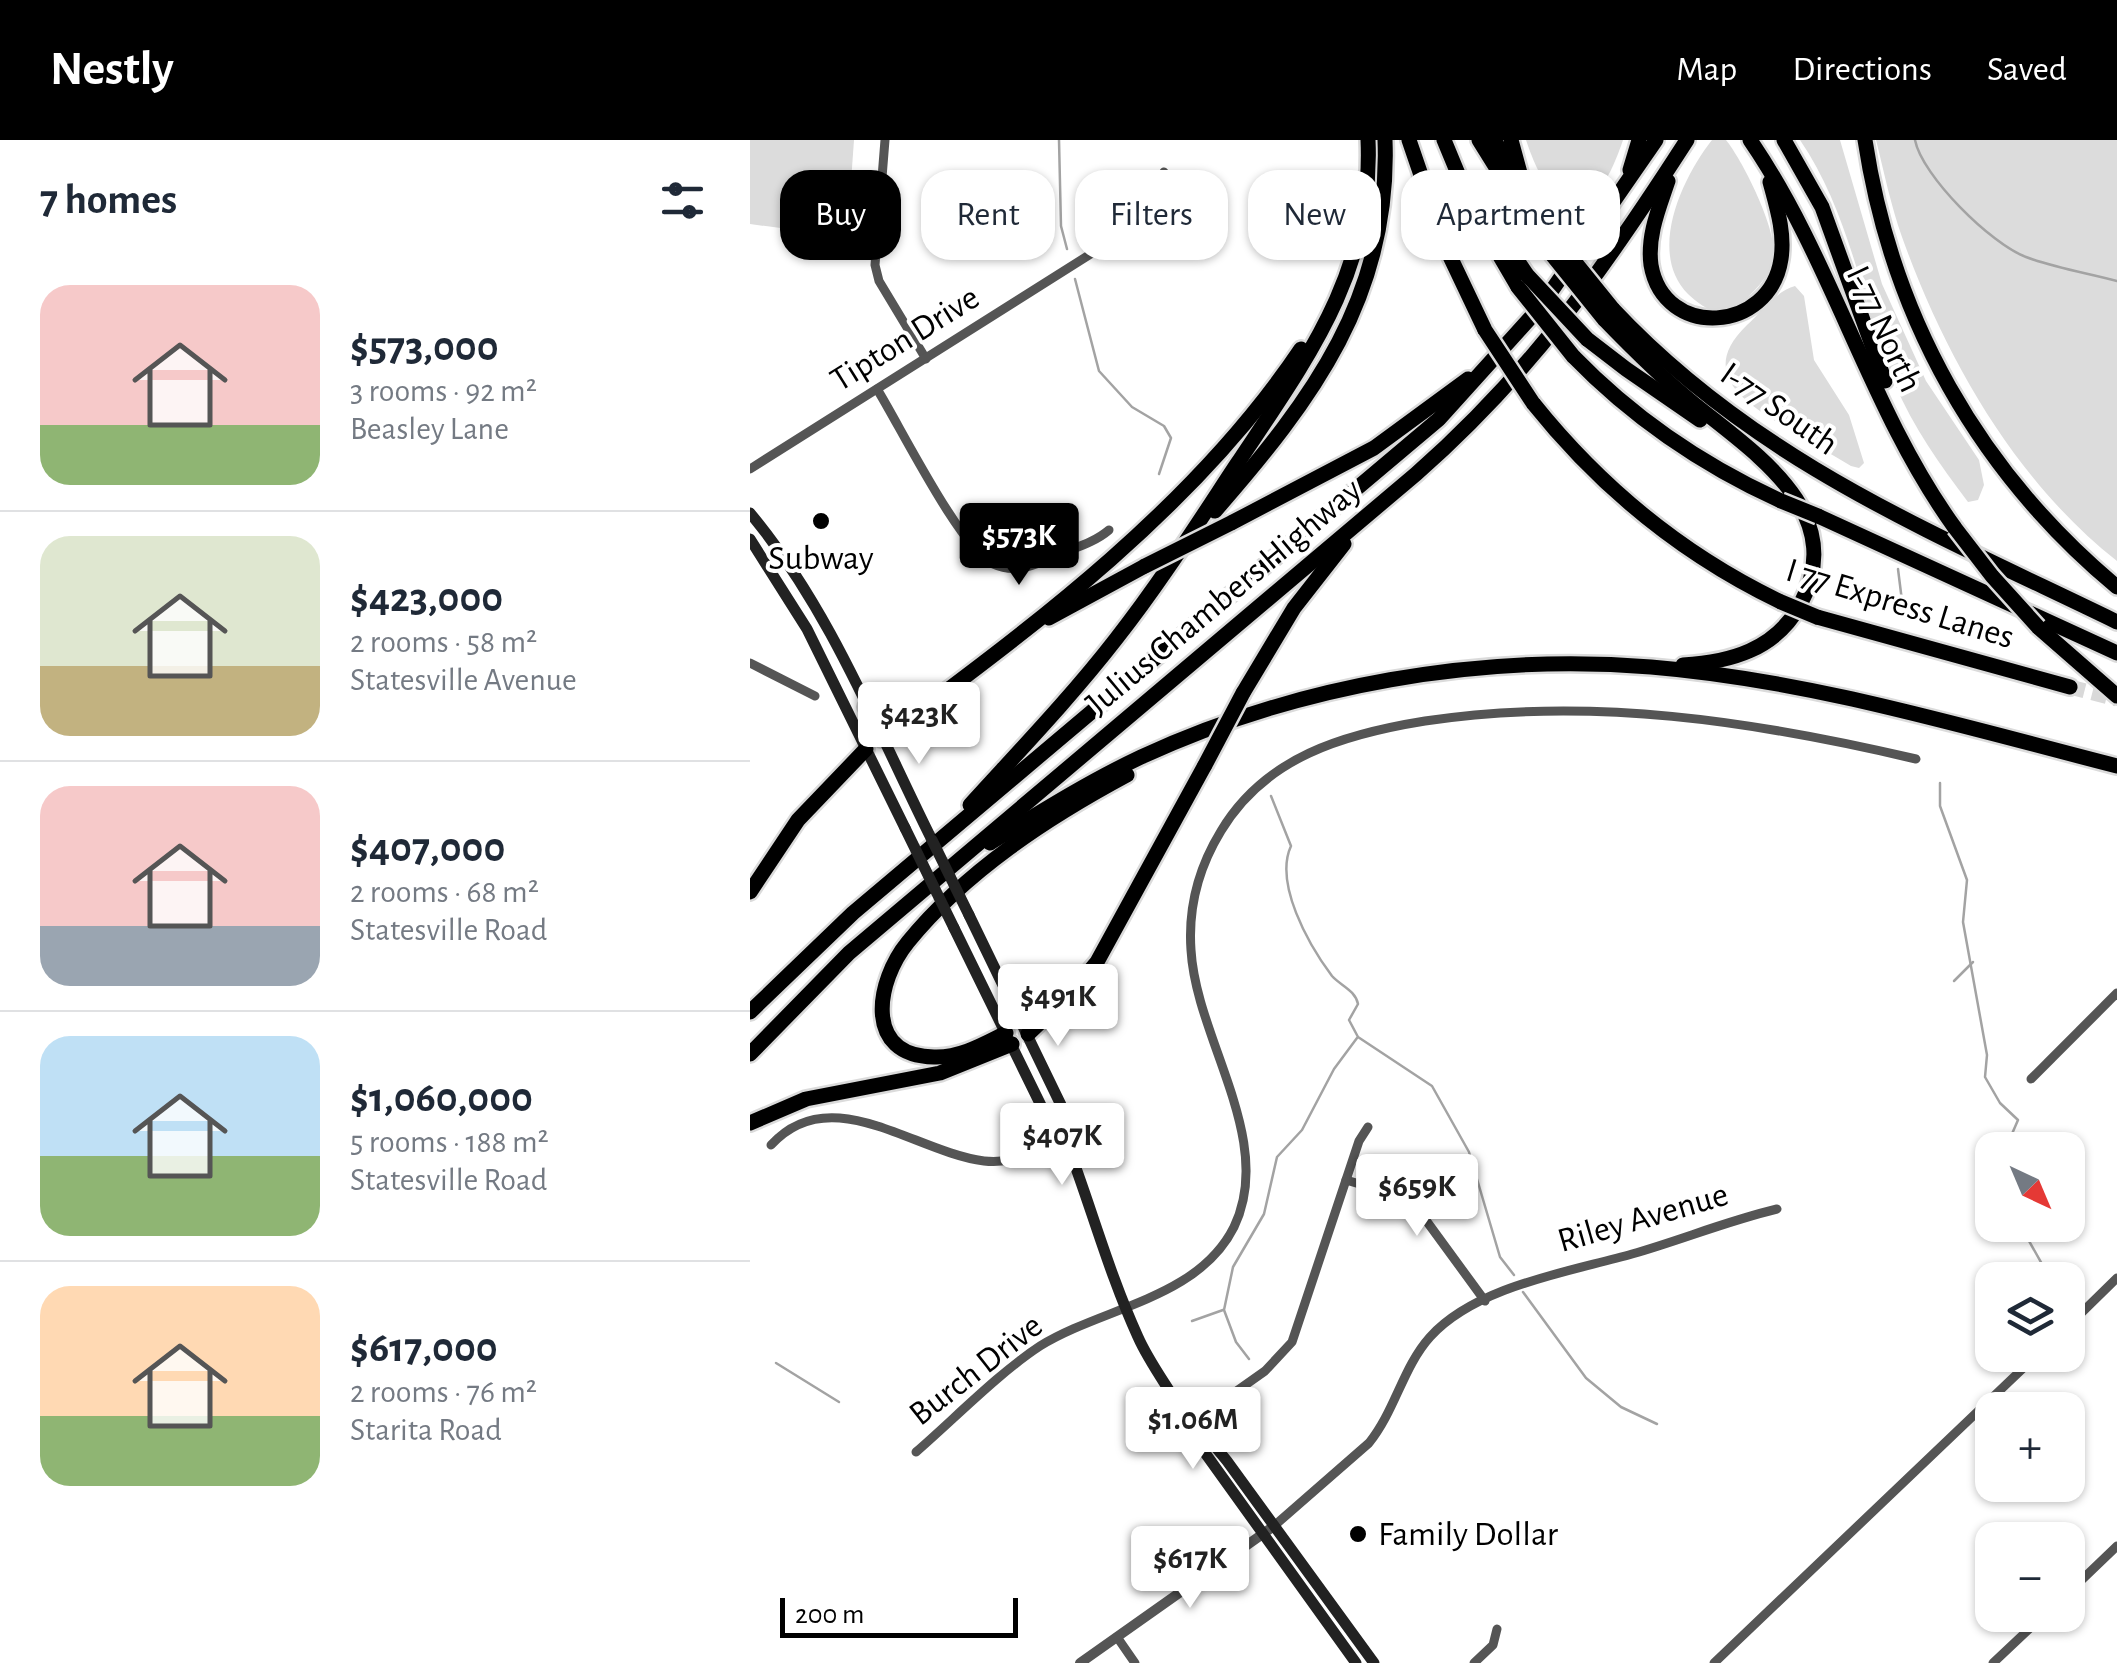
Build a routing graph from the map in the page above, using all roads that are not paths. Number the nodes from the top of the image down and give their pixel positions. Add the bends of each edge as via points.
1 (886, 140) edge
2 (1368, 140) edge
3 (1385, 140) edge
4 (1409, 140) edge
5 (1444, 140) edge
6 (1478, 140) edge
7 (1494, 140) edge
8 (1510, 140) edge
9 (1639, 140) edge
10 (1656, 140) edge
11 (1687, 140) edge
12 (1750, 140) edge
13 (1784, 140) edge
14 (1865, 140) edge
15 (1676, 157) junction
16 (1766, 164) junction
17 (1367, 170) edge
18 (1499, 170) edge
19 (1512, 170) edge
20 (1519, 170) edge
21 (1625, 185) junction
22 (1081, 260) edge
23 (1352, 260) edge
24 (1354, 260) edge
25 (1565, 260) edge
26 (1523, 281) junction
27 (1608, 313) junction
28 (1502, 352) junction
29 (926, 358) junction
30 (877, 389) junction
31 (1762, 459) junction
32 (750, 469) edge
33 (750, 513) edge
34 (1368, 514) junction
35 (1952, 524) junction
36 (1109, 530) dead end
37 (750, 538) edge
38 (1176, 556) junction
39 (2117, 587) edge
40 (2117, 622) edge
41 (1003, 646) junction
42 (2117, 653) edge
43 (750, 663) edge
44 (1654, 668) junction
45 (2070, 687) tunnel mouth
46 (815, 696) dead end
47 (2117, 696) edge
48 (866, 708) junction
49 (918, 710) junction
50 (1252, 716) junction
51 (882, 739) junction
52 (866, 749) junction
53 (1916, 759) dead end
54 (2117, 766) edge
55 (932, 846) junction
56 (944, 872) junction
57 (750, 892) edge
58 (2117, 993) edge
59 (750, 1012) edge
60 (1028, 1034) junction
61 (1009, 1039) junction
62 (750, 1054) edge
63 (2031, 1079) dead end
64 (750, 1124) edge
65 (1368, 1127) dead end
66 (771, 1146) dead end
67 (1068, 1146) junction
68 (1346, 1180) junction
69 (1777, 1209) dead end
70 (2117, 1278) edge
71 (1485, 1301) junction
72 (1125, 1306) junction
73 (2085, 1309) edge
74 (2019, 1372) edge
75 (1190, 1424) junction
76 (916, 1452) dead end
77 (1274, 1526) junction
78 (1263, 1535) junction
79 (2117, 1546) edge
80 (2085, 1577) edge
81 (1497, 1629) dead end
82 (2026, 1632) edge
83 (1117, 1637) junction
84 (1722, 1660) edge
85 (1080, 1663) edge
86 (1135, 1663) edge
87 (1356, 1663) edge
88 (1374, 1663) edge
89 (1474, 1663) edge
90 (1993, 1663) edge

1 - 29 street via 875,265
2 - 17 highway
3 - 38 highway via 1377,246 1349,328 1305,399
4 - 45 highway, I 77 Express Lanes, bridge via 1446,248 1484,330 1533,403 1587,465 1650,521 1720,570 1782,602
5 - 26 highway, I 77 Express Lanes via 1478,220
6 - 18 highway
7 - 19 highway
8 - 20 highway
9 - 21 highway
10 - 21 highway, Julius Chambers Highway
11 - 15 highway, Julius Chambers Highway
12 - 16 highway, I-77 North
13 - 35 highway via 1822,207 1882,375
14 - 39 highway via 1898,279 1949,390 2031,505
15 - 16 highway via 1653,229 1652,267 1673,303 1710,318 1748,310 1777,274 1782,236
15 - 34 highway, Julius Chambers Highway via 1543,347 1477,418
16 - 35 highway, I-77 North
21 - 28 highway, Julius Chambers Highway
22 - 29 street, Tipton Drive
23 - 41 highway via 1294,360 1212,461 1132,540
24 - 38 highway via 1319,338
25 - 27 highway, bridge
26 - 31 highway, bridge via 1652,388
26 - 42 highway, I 77 Express Lanes, bridge via 1573,356 1671,440 1781,500
27 - 31 highway via 1662,376
27 - 40 highway, I-77 South via 1704,395 1809,468
28 - 41 highway, bridge via 1374,448
28 - 55 highway, Julius Chambers Highway via 1399,455
29 - 30 street, Tipton Drive
30 - 32 street, Tipton Drive
30 - 36 street via 984,558 1004,568 1027,568
31 - 44 highway via 1789,487 1809,527 1812,570 1799,606 1775,636 1745,654
33 - 48 main road via 806,592
34 - 56 highway, Julius Chambers Highway
34 - 60 highway, bridge via 1294,608 1097,962
35 - 47 highway, I-77 North, bridge via 2038,627
37 - 52 main road via 797,610
38 - 55 highway via 1084,678
41 - 49 highway
43 - 46 street
44 - 50 highway via 1451,672 1336,692
44 - 54 highway via 1817,692
48 - 49 highway via 889,718
48 - 51 main road
49 - 51 highway
50 - 56 highway via 1118,768
50 - 61 highway via 1055,817 970,881 907,943 881,999 885,1024 900,1045 938,1058
51 - 52 main road
51 - 60 main road, bridge
52 - 57 highway via 798,820
52 - 61 main road, bridge
53 - 72 street, Burch Drive via 1714,719 1562,710 1387,728 1330,742 1280,768 1217,837 1192,916 1199,999 1244,1143 1242,1204 1228,1237 1207,1262 1178,1284
55 - 59 highway, Julius Chambers Highway
56 - 62 highway, Julius Chambers Highway via 829,971
58 - 63 street
60 - 61 main road
60 - 67 main road via 1070,1130
61 - 64 highway via 940,1073 806,1100
61 - 67 main road via 1056,1136
65 - 68 street
66 - 67 street via 799,1124 837,1116 989,1161
67 - 72 main road
68 - 71 street via 1417,1208
68 - 75 street via 1292,1342
69 - 71 street, Riley Avenue via 1528,1280
70 - 73 street
71 - 77 street, Riley Avenue via 1427,1340 1370,1443
72 - 75 main road via 1155,1373
72 - 76 street, Burch Drive via 1034,1350
74 - 84 street
75 - 77 main road via 1205,1434
75 - 78 main road
77 - 78 street
77 - 88 main road
78 - 83 street
78 - 87 main road
79 - 80 street
81 - 89 street via 1493,1645
82 - 90 street
83 - 85 street
83 - 86 street

